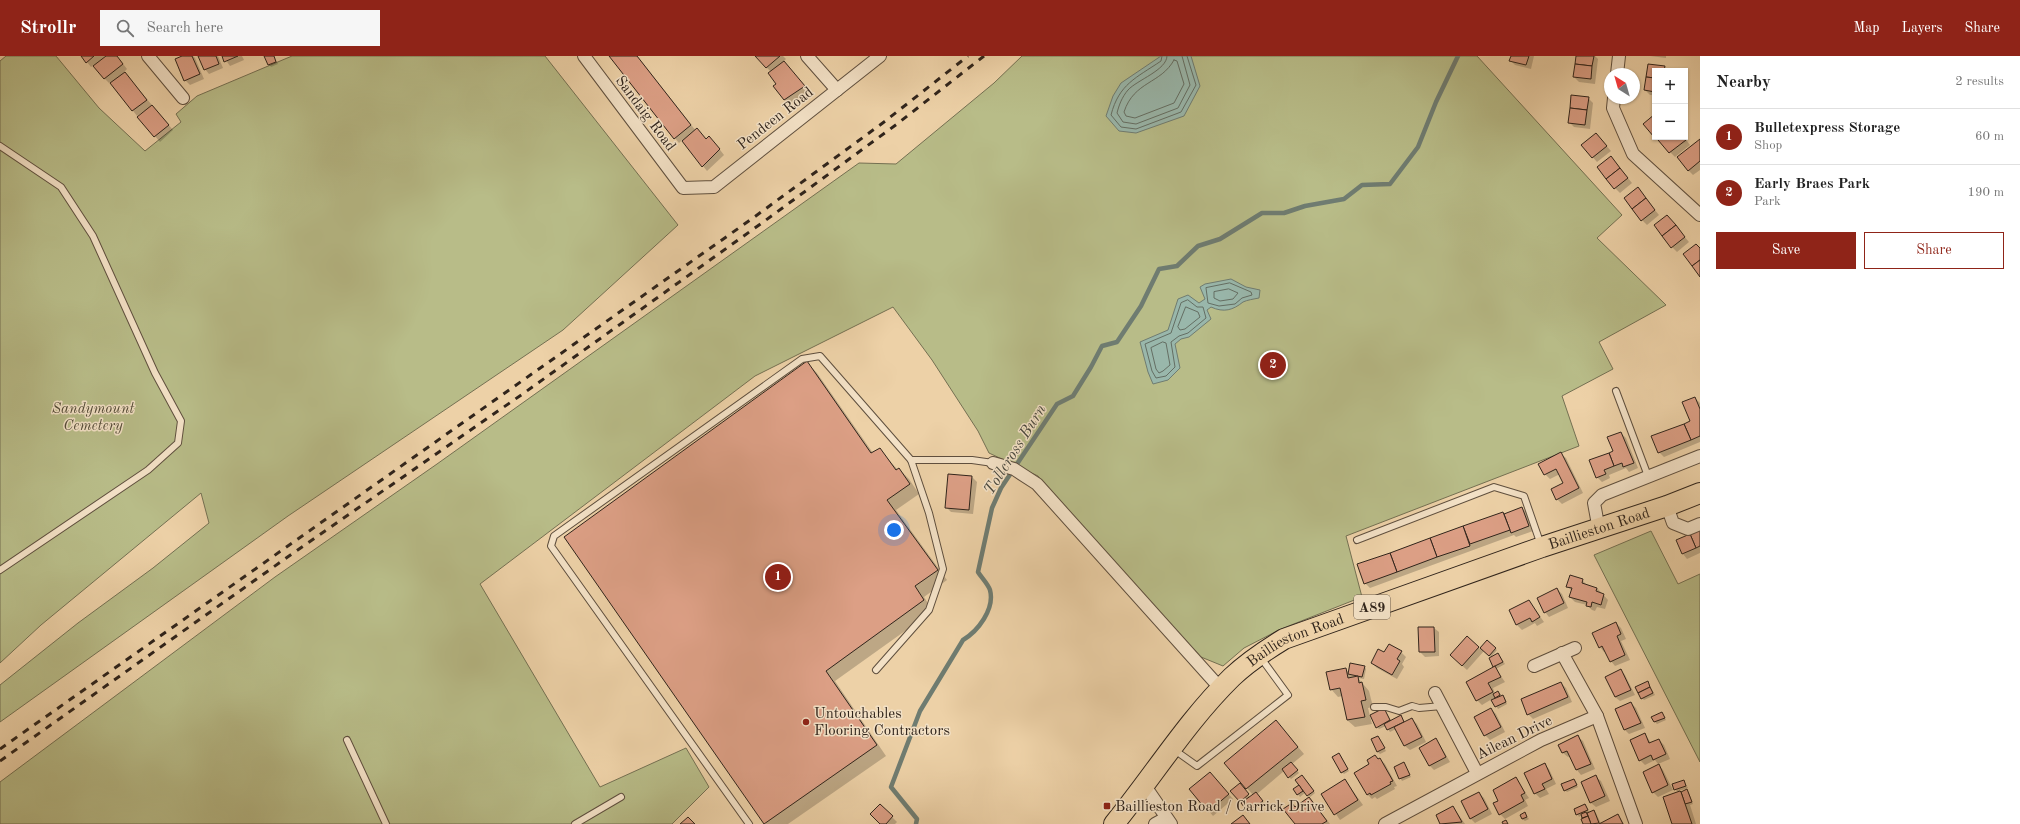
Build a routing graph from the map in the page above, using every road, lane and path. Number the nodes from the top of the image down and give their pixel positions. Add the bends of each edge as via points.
1 (148, 56) edge
2 (584, 56) edge
3 (807, 56) edge
4 (880, 56) edge
5 (1619, 56) edge
6 (1618, 68) edge
7 (837, 90) junction
8 (183, 98) dead end
9 (1613, 104) edge
10 (0, 146) edge
11 (683, 188) joint
12 (1700, 215) edge
13 (1616, 391) dead end
14 (1700, 456) edge
15 (910, 460) junction
16 (993, 463) joint
17 (1648, 476) junction
18 (1700, 493) edge
19 (1667, 506) junction
20 (1700, 524) edge
21 (1599, 530) junction
22 (1357, 540) dead end
23 (1542, 547) junction
24 (0, 570) edge
25 (1575, 648) dead end
26 (1562, 654) junction
27 (1258, 655) junction
28 (1534, 666) dead end
29 (876, 670) dead end
30 (1221, 689) junction
31 (1435, 693) dead end
32 (1442, 706) junction
33 (1374, 707) dead end
34 (1597, 716) junction
35 (347, 740) dead end
36 (1172, 748) junction
37 (1477, 773) junction
38 (1145, 786) junction
39 (621, 797) dead end
40 (1169, 821) edge
41 (386, 824) edge
42 (575, 824) edge
43 (749, 824) edge
44 (1114, 824) edge
45 (1155, 824) edge
46 (1385, 824) edge
47 (1636, 824) edge

1 - 8 street
2 - 11 street, Sandaig Road
3 - 7 street
4 - 7 street, Pendeen Road
5 - 6 street
7 - 11 street, Pendeen Road via 714,187
9 - 12 street via 1634,154
10 - 24 lane via 61,187 93,236 155,372 181,421 178,443 148,470
13 - 17 lane
14 - 17 street
15 - 16 lane via 972,460
15 - 29 lane via 929,513 943,569 929,610
15 - 43 lane via 820,356 802,359 554,536 551,546
16 - 30 street via 1014,470 1037,484
17 - 21 street via 1602,495 1594,503
18 - 19 main road, Baillieston Road / A89
19 - 20 street via 1673,523 1688,529
19 - 21 main road, Baillieston Road / A89
21 - 23 main road, Baillieston Road / A89
22 - 23 lane via 1494,487 1524,496
23 - 27 main road, Baillieston Road / A89 via 1284,639
25 - 26 street
26 - 28 street
26 - 34 street
27 - 30 main road, Baillieston Road / A89
27 - 36 lane via 1288,695 1197,766
30 - 36 main road, Baillieston Road / A89 via 1186,727
31 - 32 street
32 - 33 lane via 1412,706 1399,711
32 - 37 street
34 - 37 street, Ailean Drive via 1541,740
34 - 47 street
35 - 41 lane
36 - 38 main road, Baillieston Road / A89
37 - 46 street, Ailean Drive
38 - 40 street
38 - 44 main road, Baillieston Road / A89
39 - 42 lane
40 - 45 street

